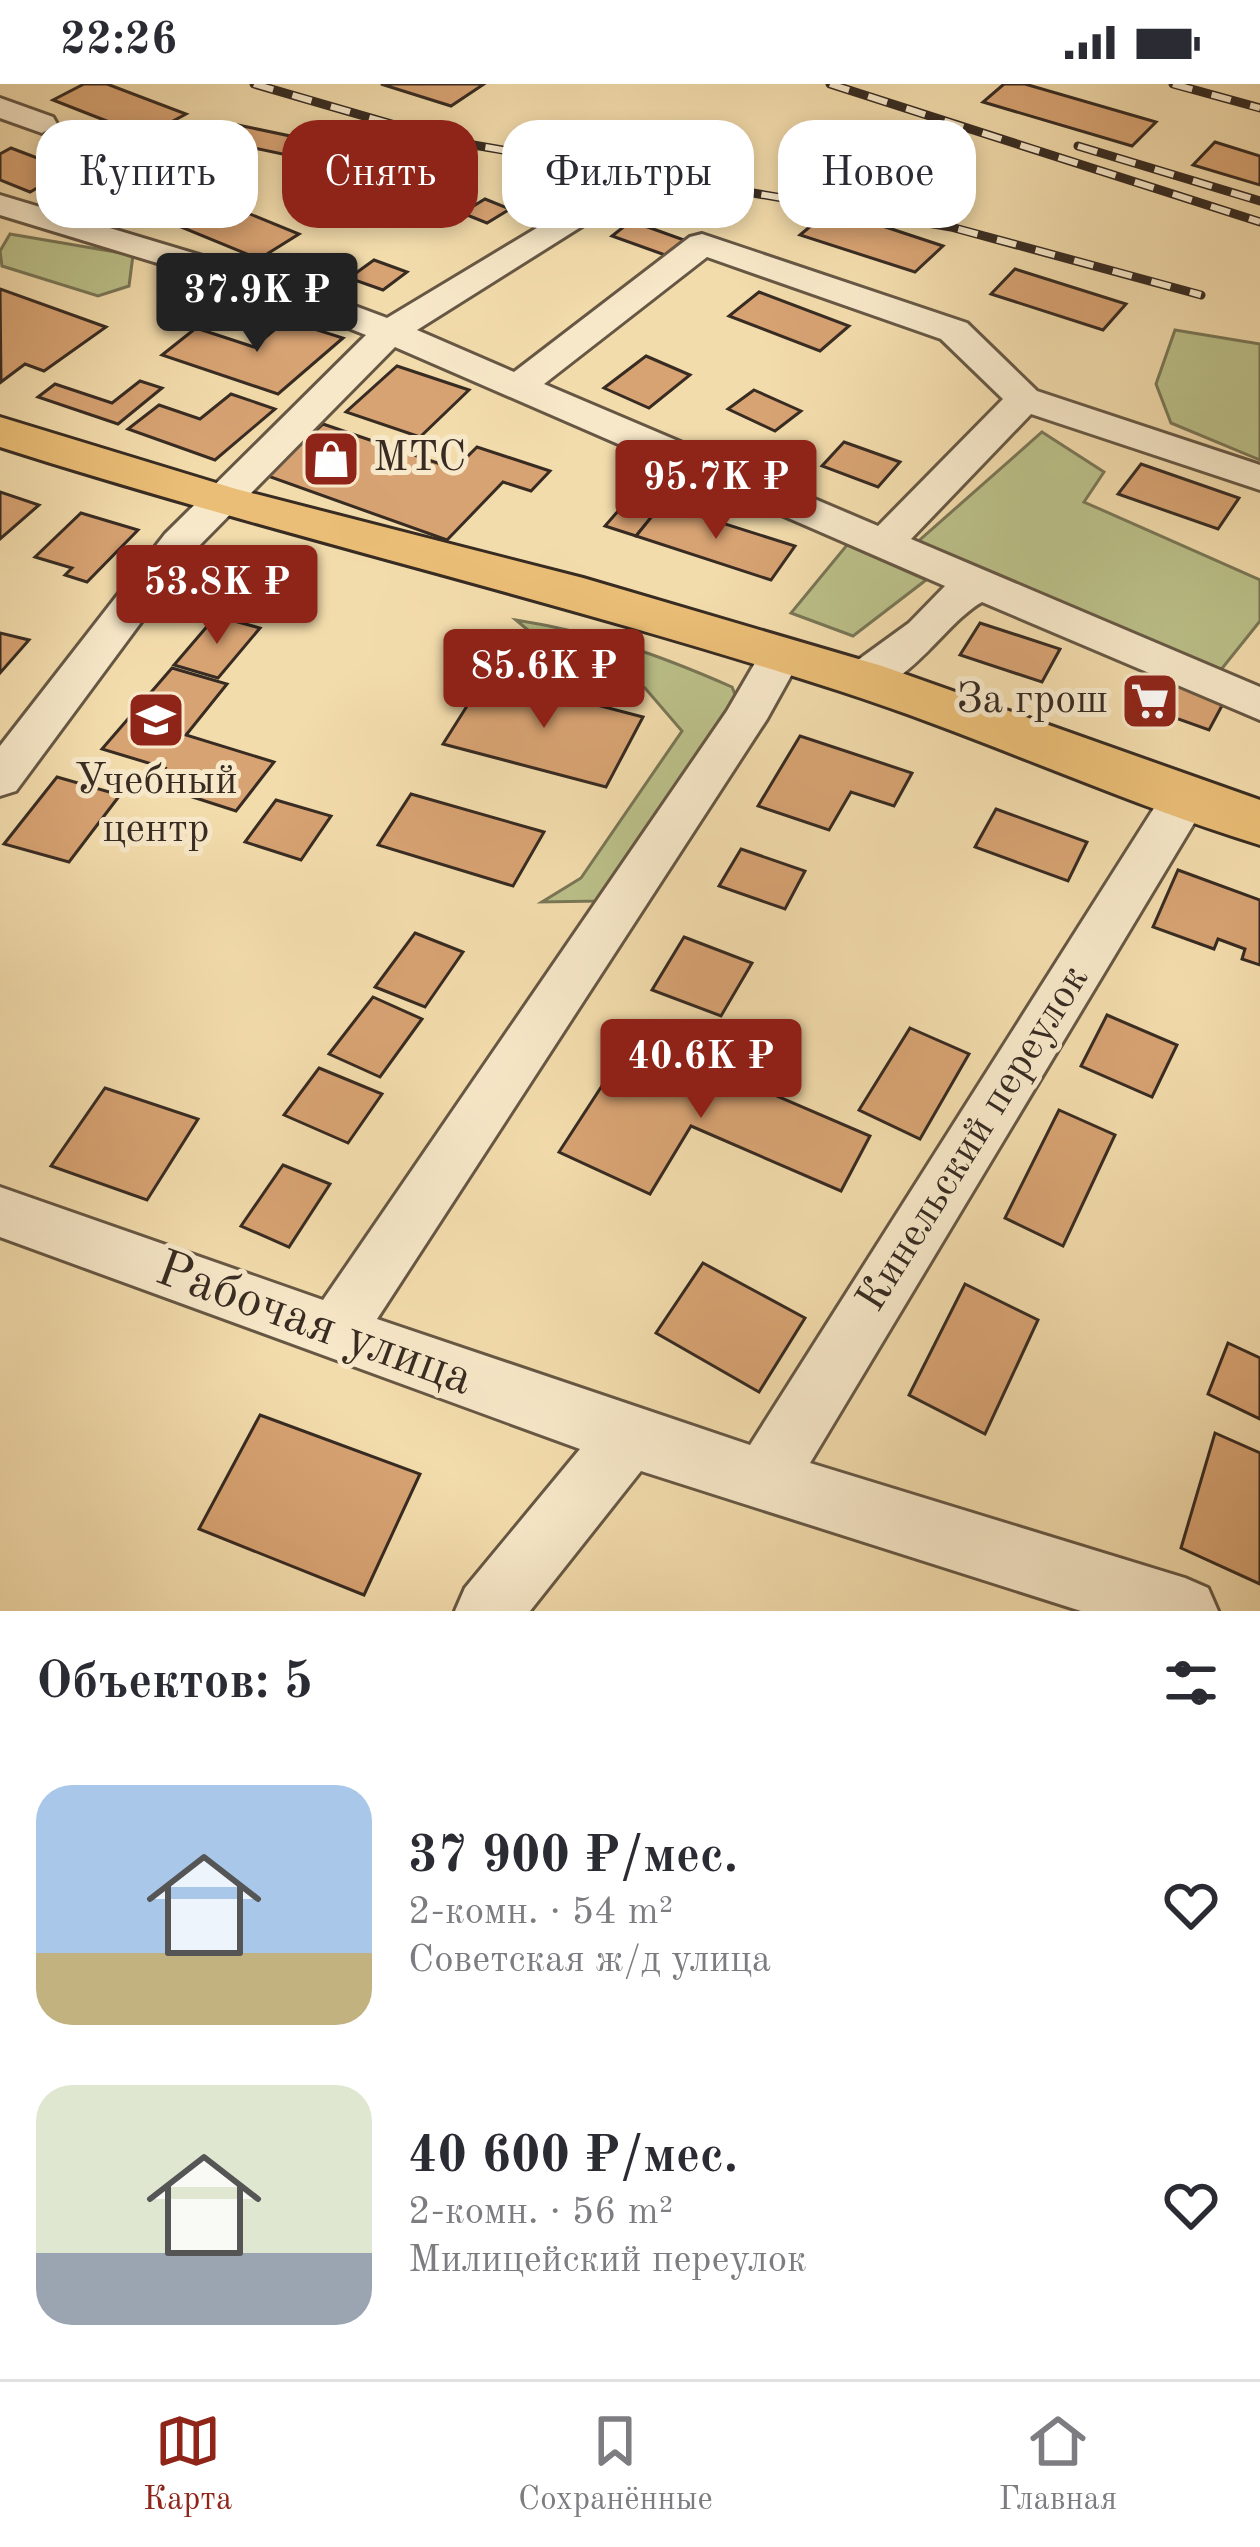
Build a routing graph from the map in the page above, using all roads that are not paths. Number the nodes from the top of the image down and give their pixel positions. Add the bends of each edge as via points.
1 (0, 107) edge
2 (36, 122) edge
3 (0, 206) edge
4 (556, 228) edge
5 (390, 332) junction
6 (519, 386) junction
7 (1024, 399) junction
8 (0, 431) edge
9 (1260, 478) edge
10 (218, 500) junction
11 (884, 543) junction
12 (978, 586) junction
13 (781, 654) junction
14 (862, 680) junction
15 (1260, 705) edge
16 (0, 779) edge
17 (1185, 798) junction
18 (1260, 823) edge
19 (0, 1212) edge
20 (335, 1332) junction
21 (629, 1437) junction
22 (764, 1480) junction
23 (488, 1611) edge
24 (1185, 1611) edge

1 - 2 street
3 - 5 street via 284,291
4 - 5 street
5 - 6 street
5 - 10 street
6 - 7 street via 702,244 954,331
6 - 11 street
7 - 9 street
7 - 11 street
8 - 10 main road
10 - 13 main road
10 - 16 street
11 - 12 street
12 - 14 street
12 - 15 street
13 - 14 main road
13 - 20 street
14 - 17 main road
17 - 18 main road
17 - 22 street, Кинельский переулок
19 - 20 street, Рабочая улица
20 - 21 street, Рабочая улица
21 - 22 street, Рабочая улица
21 - 23 street
22 - 24 street, Рабочая улица

